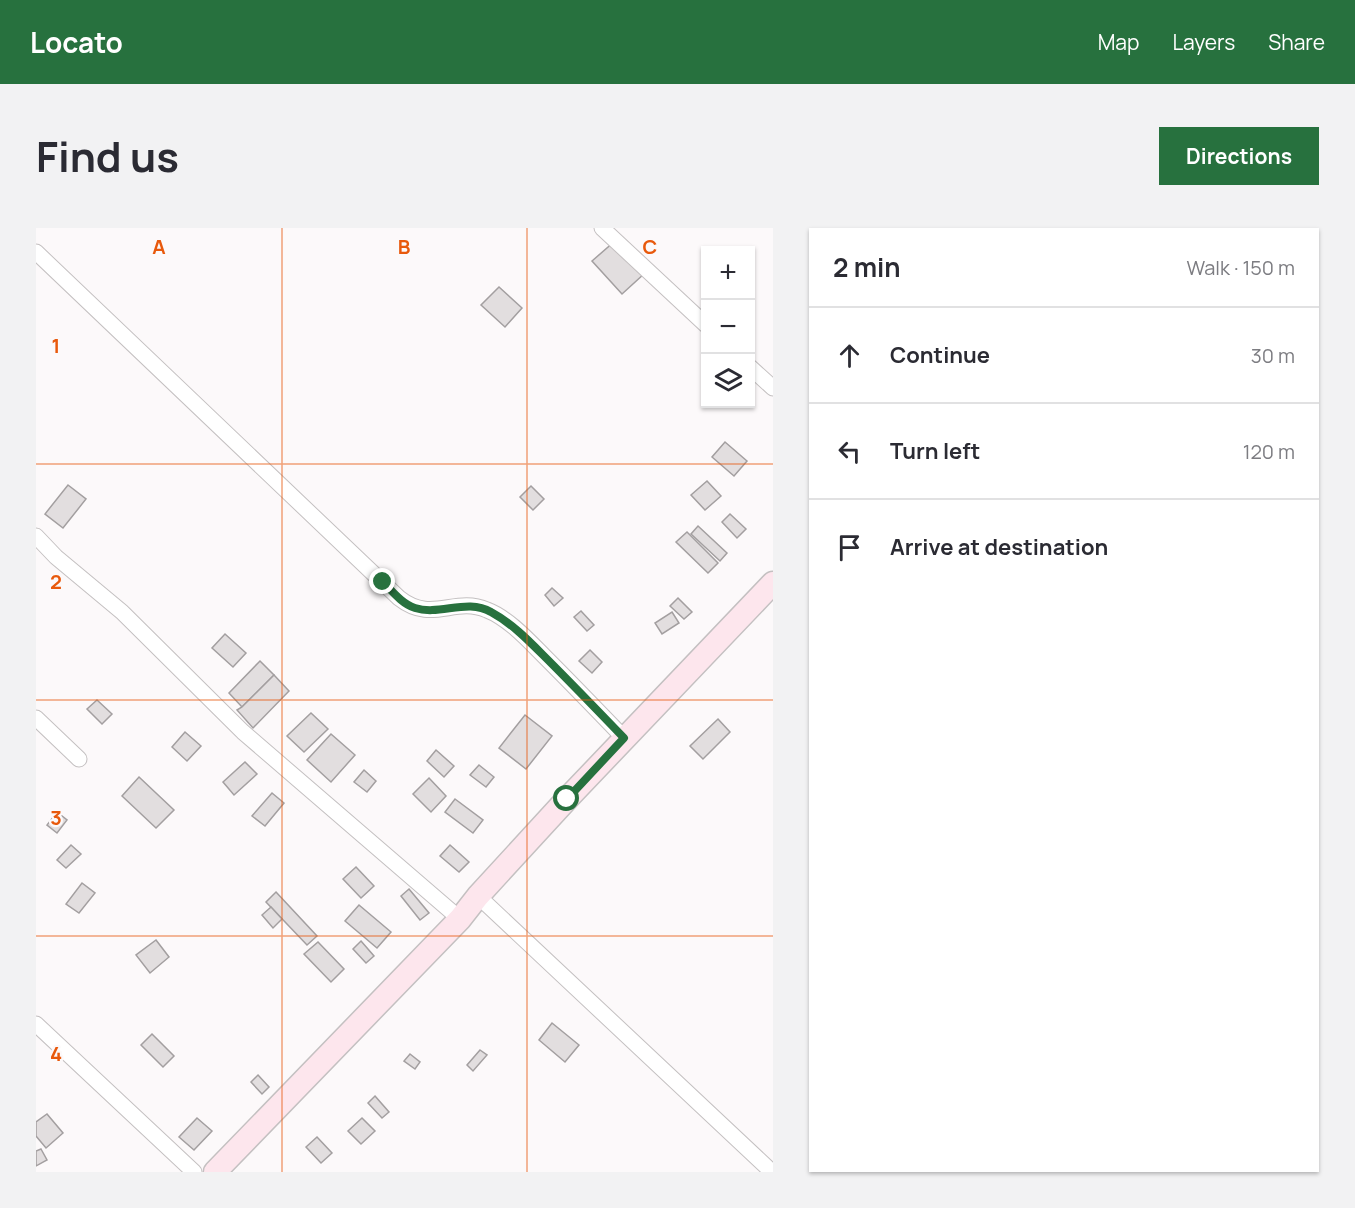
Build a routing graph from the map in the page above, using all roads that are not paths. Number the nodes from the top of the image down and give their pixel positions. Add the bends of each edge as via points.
1 (602, 228) edge
2 (36, 252) edge
3 (701, 320) edge
4 (755, 372) edge
5 (773, 388) edge
6 (36, 536) edge
7 (773, 582) edge
8 (36, 718) edge
9 (624, 738) junction
10 (79, 759) dead end
11 (478, 896) junction
12 (460, 919) junction
13 (36, 1024) edge
14 (194, 1172) edge
15 (215, 1172) edge
16 (772, 1172) edge

1 - 3 street
2 - 9 street via 407,605 423,610 470,606 490,611 519,632
4 - 5 street
6 - 12 street via 122,612 243,732
7 - 9 main road
8 - 10 street
9 - 11 main road
11 - 12 main road
11 - 16 street
12 - 15 main road
13 - 14 street

